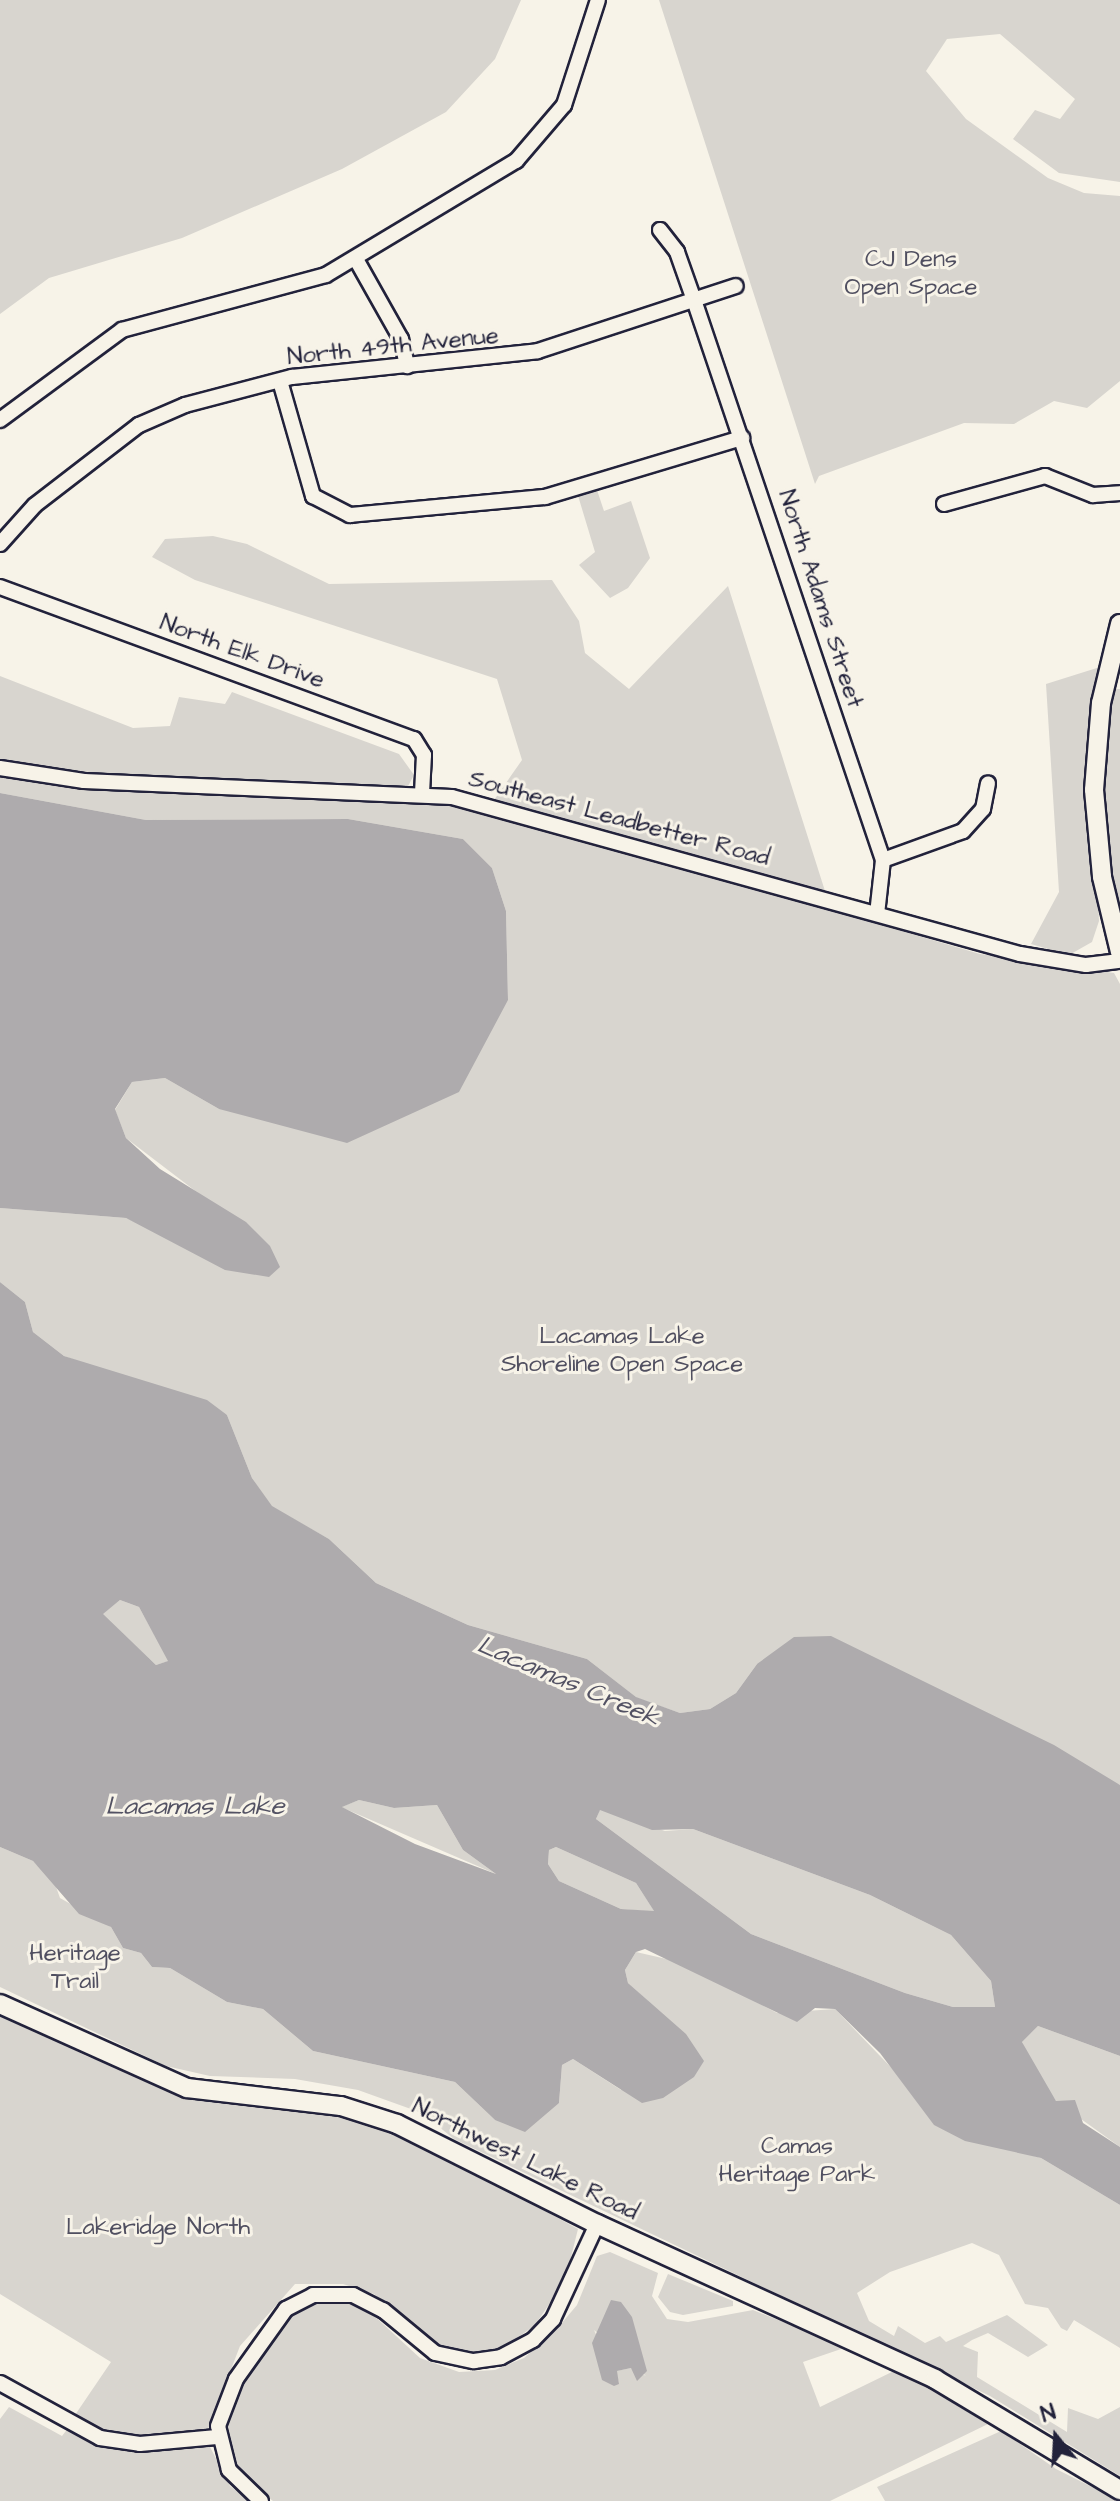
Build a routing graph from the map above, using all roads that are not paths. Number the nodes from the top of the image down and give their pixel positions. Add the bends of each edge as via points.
1 (598, 0) edge
2 (660, 230) dead end
3 (357, 261) junction
4 (736, 286) dead end
5 (694, 300) junction
6 (407, 366) junction
7 (280, 381) junction
8 (0, 420) edge
9 (742, 438) junction
10 (1120, 493) edge
11 (944, 504) dead end
12 (0, 544) edge
13 (0, 587) edge
14 (1120, 624) edge
15 (0, 768) edge
16 (988, 783) dead end
17 (422, 793) junction
18 (883, 860) junction
19 (877, 914) junction
20 (1120, 952) edge
21 (1120, 961) edge
22 (0, 2004) edge
23 (597, 2224) junction
24 (0, 2383) edge
25 (217, 2437) junction
26 (1120, 2490) edge
27 (261, 2501) edge

1 - 3 street via 564,105 536,144
2 - 5 street, North Adams Street via 677,252
3 - 6 street via 401,339
3 - 8 street via 306,282 122,330
4 - 5 street, North 49th Avenue
5 - 6 street, North 49th Avenue via 538,351
5 - 9 street, North Adams Street
6 - 7 street, North 49th Avenue
7 - 9 street via 313,496 350,515 545,497
7 - 12 street, North 49th Avenue via 185,405 139,425 35,505
9 - 18 street, North Adams Street
10 - 11 street via 1093,495 1045,476
13 - 17 street, North Elk Drive via 414,739 424,755
14 - 20 main road via 1101,703 1094,790 1098,852
15 - 17 street, Southeast Leadbetter Road via 84,781
16 - 18 street via 983,809 963,831
17 - 19 street, Southeast Leadbetter Road via 487,803
18 - 19 street, North Adams Street
19 - 21 street, Southeast Leadbetter Road via 1051,961 1104,966
22 - 23 main road, Northwest Lake Road via 187,2088 368,2112
23 - 25 street via 553,2319 533,2340 501,2357 474,2361 435,2353 383,2310 353,2295 322,2293 293,2304 277,2316 236,2379
23 - 26 main road, Northwest Lake Road via 935,2379
24 - 25 street via 85,2433 122,2443
25 - 27 street via 234,2478

